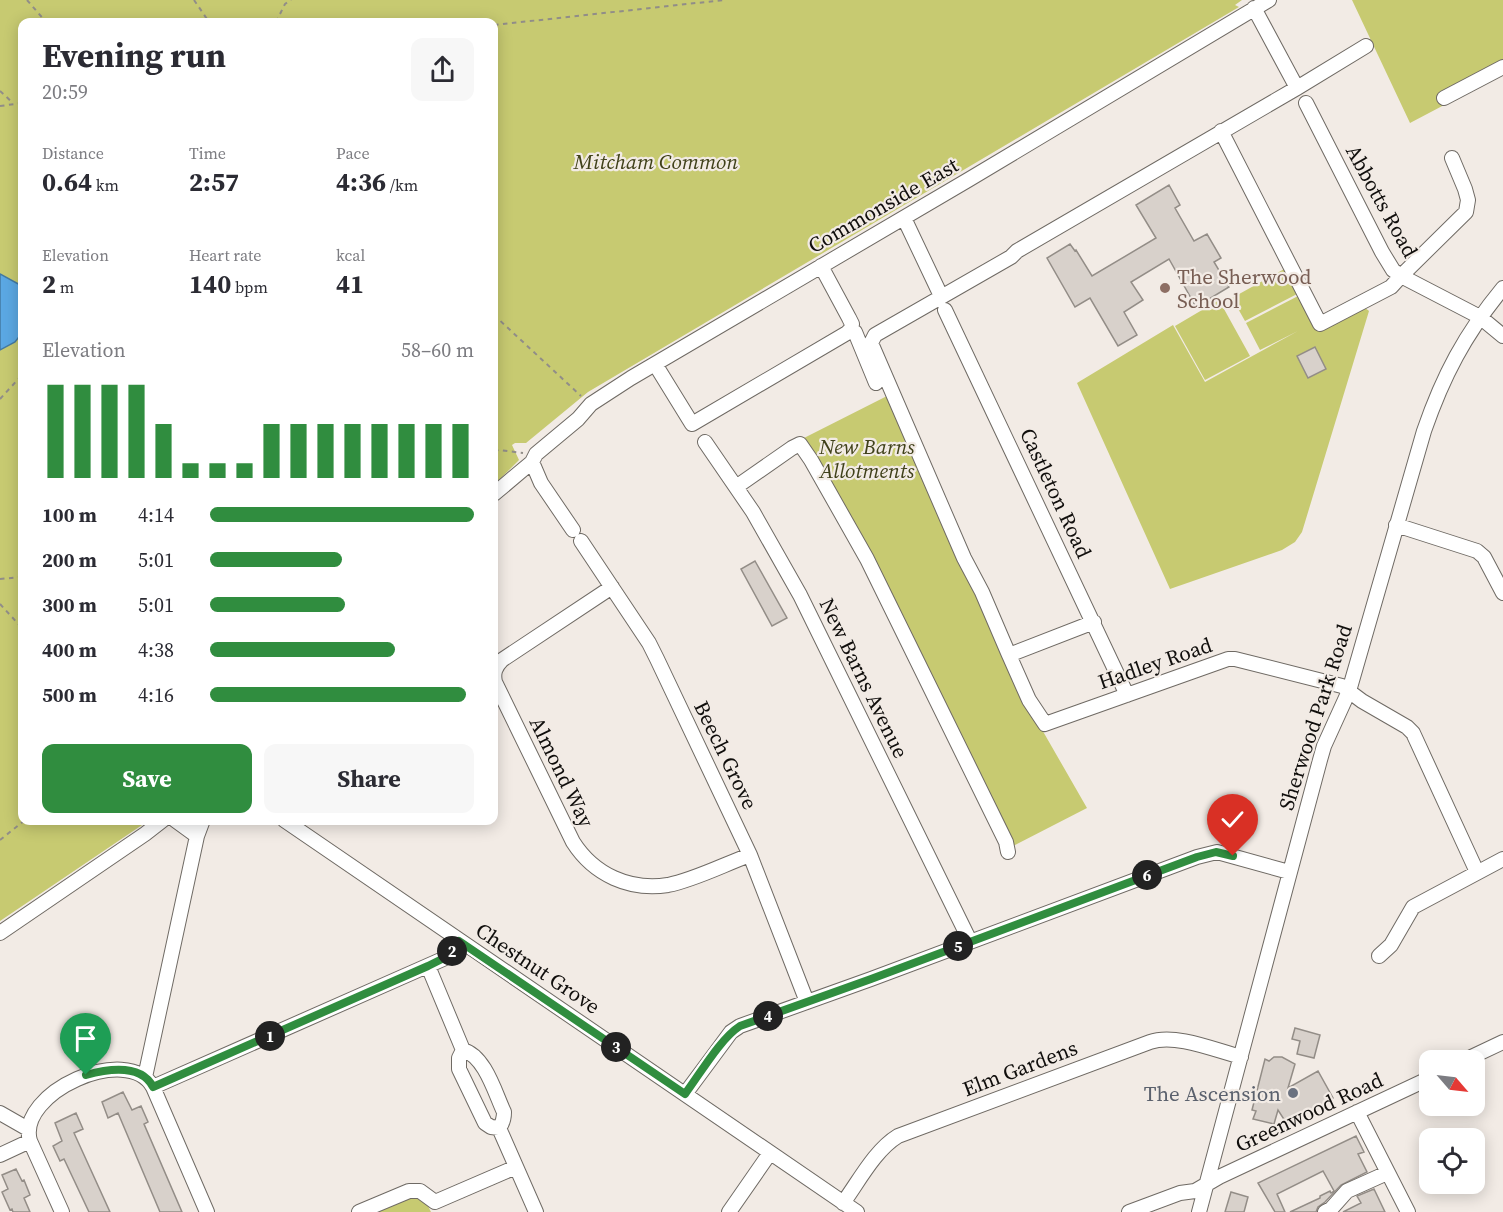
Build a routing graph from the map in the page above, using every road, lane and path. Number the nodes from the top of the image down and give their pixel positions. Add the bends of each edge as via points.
1 (27, 0) edge
2 (194, 0) edge
3 (291, 0) edge
4 (724, 0) edge
5 (1269, 0) edge
6 (1254, 8) junction
7 (43, 18) edge
8 (206, 18) edge
9 (278, 18) edge
10 (498, 25) edge
11 (1366, 46) dead end
12 (1503, 67) edge
13 (1297, 88) junction
14 (0, 91) edge
15 (1444, 98) dead end
16 (1306, 103) dead end
17 (14, 104) junction
18 (18, 104) edge
19 (0, 106) edge
20 (1221, 131) junction
21 (1452, 158) dead end
22 (904, 218) junction
23 (821, 266) junction
24 (1401, 276) junction
25 (1503, 288) edge
26 (943, 303) junction
27 (1480, 317) junction
28 (498, 319) edge
29 (851, 329) junction
30 (1503, 336) edge
31 (655, 364) junction
32 (18, 379) edge
33 (876, 383) dead end
34 (0, 399) edge
35 (591, 404) junction
36 (705, 442) dead end
37 (498, 450) edge
38 (534, 458) junction
39 (736, 487) junction
40 (498, 490) edge
41 (1396, 525) junction
42 (18, 577) edge
43 (0, 579) edge
44 (612, 587) junction
45 (1503, 593) edge
46 (0, 604) edge
47 (1094, 622) junction
48 (18, 624) edge
49 (1009, 655) junction
50 (498, 665) edge
51 (498, 688) edge
52 (1349, 691) junction
53 (1128, 695) junction
54 (19, 825) edge
55 (157, 825) edge
56 (182, 825) edge
57 (200, 825) edge
58 (291, 825) edge
59 (197, 836) junction
60 (0, 840) edge
61 (1008, 852) dead end
62 (750, 855) junction
63 (1503, 859) edge
64 (1289, 872) junction
65 (1477, 872) junction
66 (0, 933) edge
67 (459, 941) junction
68 (970, 941) junction
69 (1379, 956) dead end
70 (428, 966) junction
71 (807, 1002) junction
72 (1501, 1047) edge
73 (463, 1050) junction
74 (1485, 1053) edge
75 (1241, 1057) junction
76 (149, 1082) junction
77 (1419, 1083) edge
78 (685, 1094) junction
79 (0, 1113) edge
80 (1357, 1113) junction
81 (499, 1128) junction
82 (29, 1135) junction
83 (770, 1152) junction
84 (0, 1155) edge
85 (516, 1167) junction
86 (1387, 1173) junction
87 (1207, 1184) junction
88 (843, 1203) junction
89 (436, 1207) edge
90 (62, 1212) edge
91 (207, 1212) edge
92 (359, 1212) edge
93 (536, 1212) edge
94 (729, 1212) edge
95 (857, 1212) edge
96 (1129, 1212) edge
97 (1199, 1212) edge
98 (1325, 1212) edge
99 (1408, 1212) edge

1 - 7 path
2 - 8 path
3 - 9 path
4 - 10 path
5 - 6 street, Commonside East
6 - 13 street
6 - 22 street, Commonside East
11 - 13 street
12 - 15 street
13 - 20 street
14 - 17 path
16 - 24 street, Abbotts Road via 1382,252
17 - 18 path
17 - 19 path
20 - 24 street via 1320,324 1391,287
20 - 26 street via 1017,251 948,294
21 - 24 street via 1468,200 1466,212
22 - 23 street, Commonside East
22 - 26 street, Castleton Road
23 - 29 street via 852,324
23 - 31 street, Commonside East
24 - 27 street, Abbotts Road
25 - 27 street, Sherwood Park Road
26 - 47 street, Castleton Road
26 - 49 street via 875,335 871,343
27 - 30 street, Abbotts Road
27 - 41 street, Sherwood Park Road via 1438,392
28 - 35 path
29 - 31 street via 692,424
29 - 33 street
31 - 35 street, Commonside East
32 - 34 path
35 - 38 street, Commonside East
36 - 39 street, New Barns Avenue
37 - 38 path
38 - 40 street, Commonside East
38 - 44 street, Beech Grove via 541,483
39 - 61 street via 800,444 867,559
39 - 68 street, New Barns Avenue via 800,595
41 - 45 street via 1477,551
41 - 52 street, Sherwood Park Road
42 - 43 path
44 - 50 street, Almond Way
44 - 62 street, Beech Grove via 653,651
46 - 48 path
47 - 49 street
47 - 53 street, Castleton Road
49 - 53 street, Hadley Road via 1029,700 1045,724
51 - 62 street, Almond Way via 573,842 603,873 645,886 670,885
52 - 53 street, Hadley Road via 1337,684 1235,659
52 - 64 street, Sherwood Park Road via 1324,746
52 - 65 street, Hadley Road via 1413,733
54 - 60 path
55 - 66 street
56 - 59 street
57 - 59 street
58 - 67 street, Chestnut Grove
59 - 76 street
62 - 71 street, Beech Grove
63 - 65 street
64 - 68 street via 1216,852 1206,854
64 - 75 street, Sherwood Park Road
65 - 69 street via 1413,907 1391,945
67 - 70 street via 448,956
67 - 78 street, Chestnut Grove
68 - 71 street
70 - 73 street
70 - 76 street
71 - 78 street via 731,1032
72 - 74 street
73 - 81 street via 482,1064 504,1112
73 - 81 street via 459,1069 485,1123
75 - 87 street, Sherwood Park Road
75 - 88 street, Elm Gardens via 1175,1039 1149,1042 898,1136 882,1150
76 - 82 street via 132,1071 86,1075 44,1102 34,1116
76 - 91 street
77 - 80 street, Greenwood Road
78 - 83 street, Chestnut Grove
79 - 82 street
80 - 86 street
80 - 87 street, Greenwood Road
81 - 85 street
82 - 84 street
82 - 90 street
83 - 88 street, Chestnut Grove
83 - 94 street
85 - 89 street
85 - 93 street
86 - 98 street via 1347,1191
86 - 99 street
87 - 96 street, Greenwood Road
87 - 97 street, Sherwood Park Road
88 - 95 street, Chestnut Grove
89 - 92 street via 420,1191 409,1191

